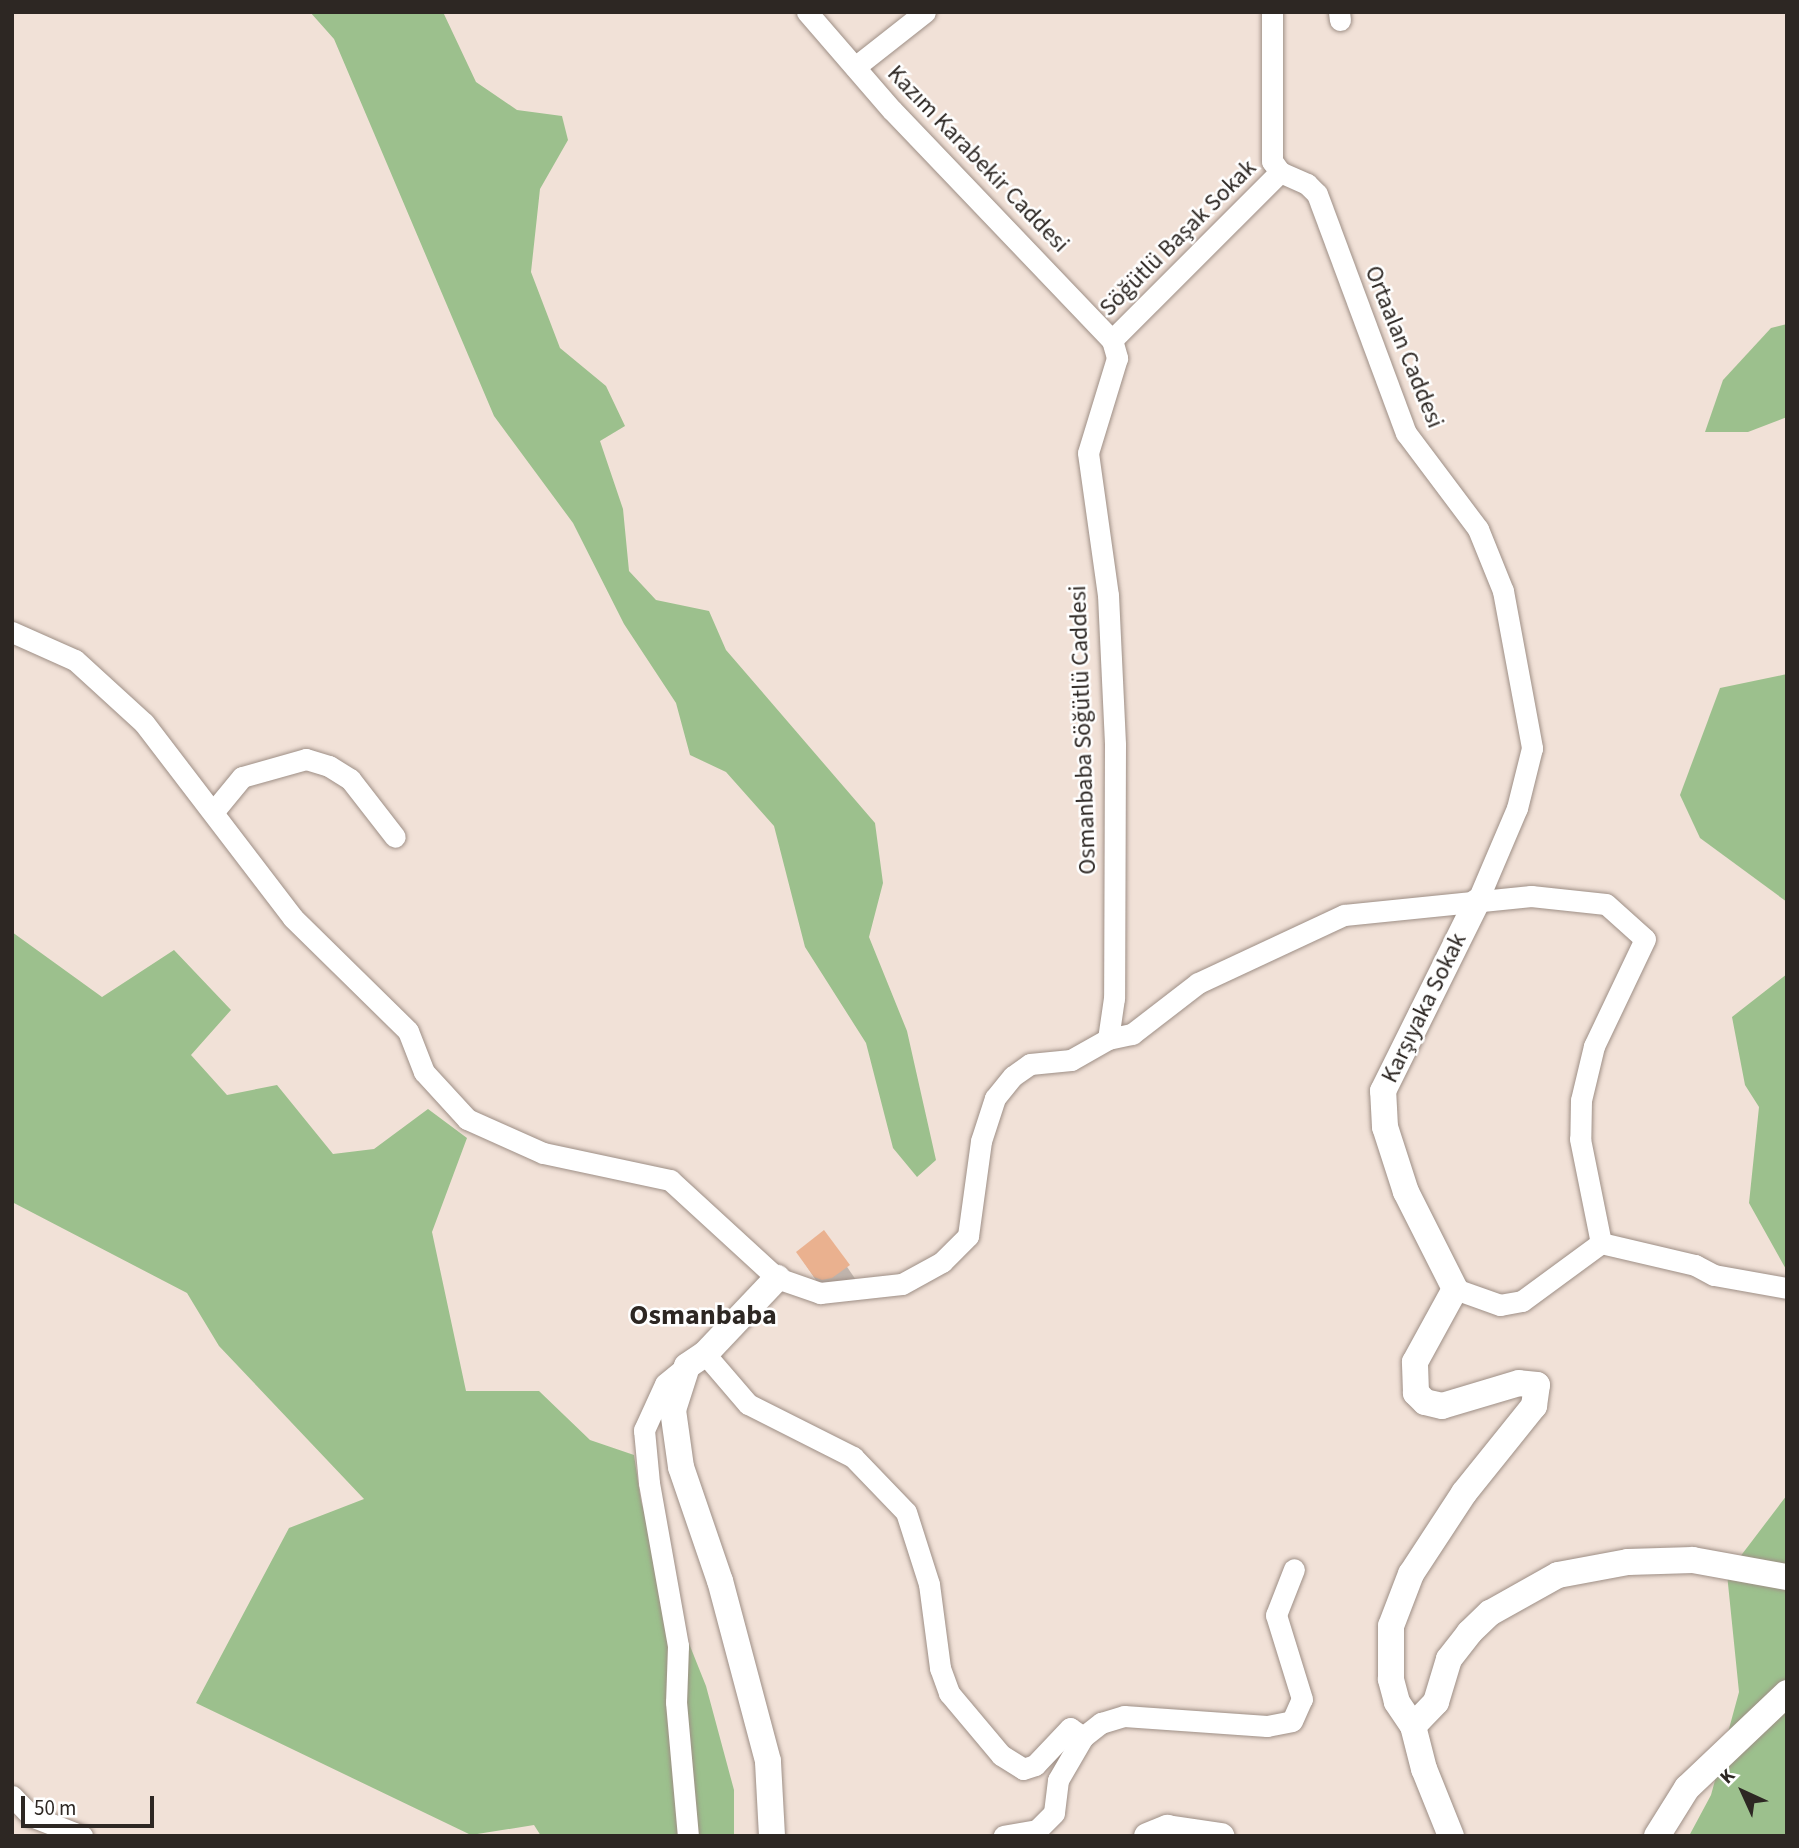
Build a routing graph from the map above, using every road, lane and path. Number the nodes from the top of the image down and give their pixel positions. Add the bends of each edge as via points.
1 (807, 12) edge
2 (925, 12) edge
3 (1272, 12) edge
4 (855, 67) junction
5 (1280, 172) junction
6 (1112, 340) junction
7 (12, 632) edge
8 (214, 811) junction
9 (395, 837) dead end
10 (1477, 902) junction
11 (1108, 1039) junction
12 (1601, 1243) junction
13 (777, 1278) junction
14 (1787, 1288) edge
15 (1455, 1289) junction
16 (696, 1360) junction
17 (1294, 1569) dead end
18 (1787, 1577) edge
19 (1787, 1693) edge
20 (1413, 1726) junction
21 (1083, 1737) junction
22 (12, 1796) edge
23 (82, 1836) edge
24 (688, 1836) edge
25 (772, 1836) edge
26 (1004, 1836) edge
27 (1147, 1836) edge
28 (1221, 1836) edge
29 (1451, 1836) edge
30 (1657, 1836) edge

1 - 4 street, Kazım Karabekir Caddesi
2 - 4 street
3 - 5 street via 1272,161
4 - 6 street, Kazım Karabekir Caddesi
5 - 6 street, Söğütlü Başak Sokak
5 - 10 street, Ortaalan Caddesi via 1317,194 1406,433 1478,528 1503,590 1532,748 1517,808
6 - 11 street, Osmanbaba Söğütlü Caddesi via 1117,358 1088,453 1088,482 1108,595 1115,745 1114,998
7 - 8 street via 75,660 144,723
8 - 9 street via 242,777 306,759 330,766 350,779
8 - 13 street via 293,918 408,1031 424,1072 467,1119 543,1153 670,1180
10 - 11 street, Karşıyaka Sokak via 1344,915 1198,983 1132,1034
10 - 12 street via 1531,896 1606,904 1645,939 1594,1046 1581,1100 1580,1139
10 - 15 street, Karşıyaka Sokak via 1383,1091 1385,1127 1406,1192
11 - 13 street, Karşıyaka Sokak via 1071,1060 1030,1064 995,1098 981,1141 968,1236 942,1262 902,1284 848,1291 820,1293
12 - 14 street via 1695,1265 1714,1275
12 - 15 street via 1522,1301 1500,1305
13 - 16 street
15 - 20 street via 1415,1362 1416,1393 1425,1402 1442,1406 1519,1383 1537,1385 1534,1406 1464,1493 1411,1574 1391,1626 1391,1679 1397,1702
16 - 21 street via 748,1404 853,1457 906,1512 929,1584 940,1668 949,1693 1002,1755 1023,1769 1035,1765 1070,1728
16 - 24 street via 665,1384 645,1430 649,1483 678,1646 676,1702
16 - 25 street via 673,1410 681,1467 720,1581 768,1761
17 - 21 street via 1276,1615 1302,1699 1292,1721 1267,1726 1124,1716 1101,1723
18 - 20 street via 1693,1560 1628,1562 1558,1575 1490,1613 1469,1633 1449,1659 1436,1702
19 - 30 street via 1687,1788
20 - 29 street via 1424,1769
21 - 26 street via 1058,1780 1054,1813 1037,1830
22 - 23 street via 31,1816
27 - 28 street via 1167,1828

